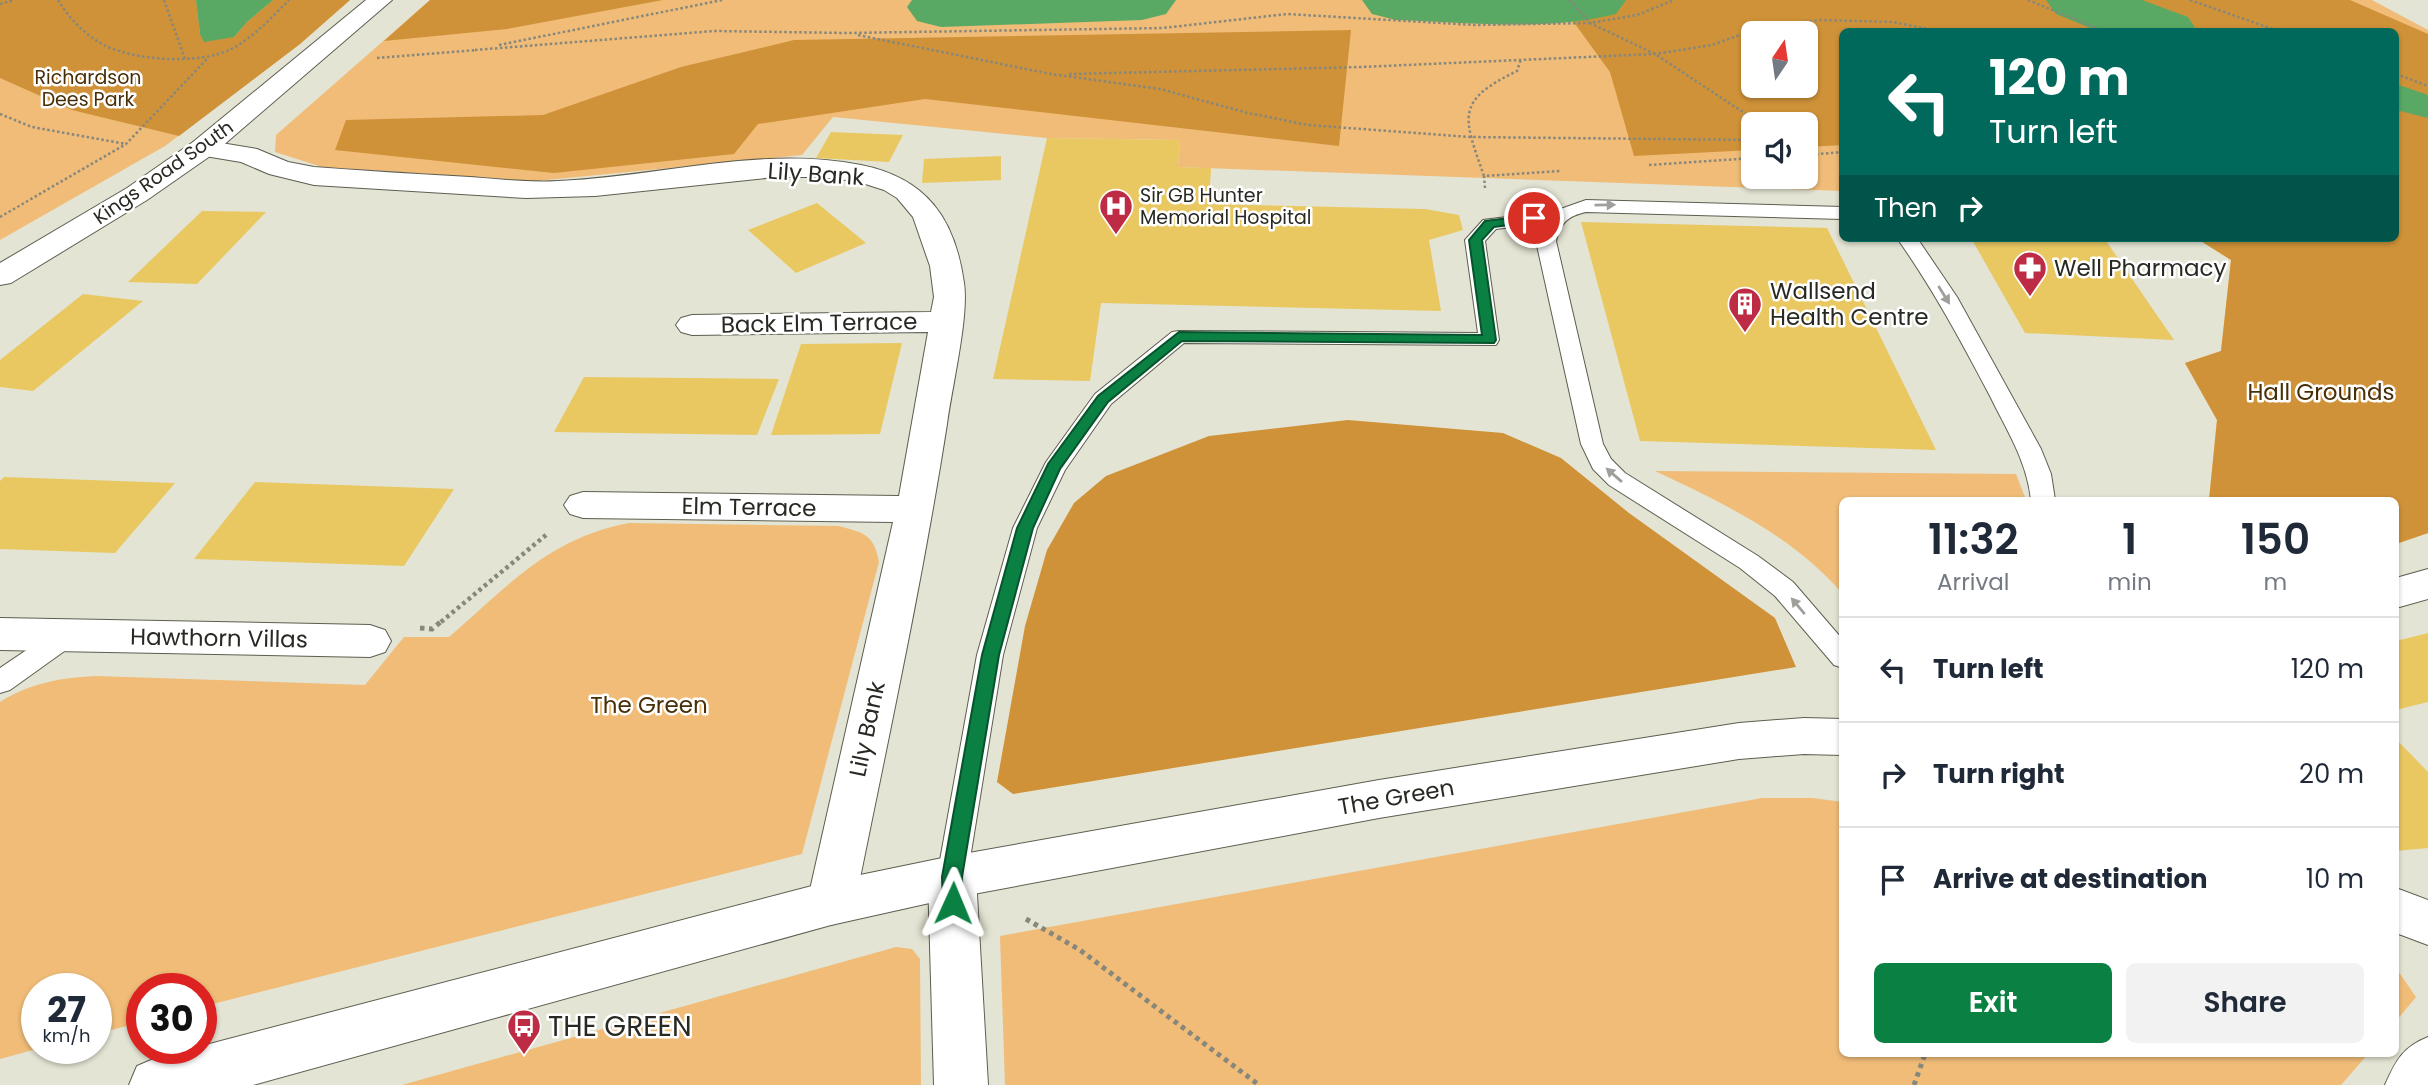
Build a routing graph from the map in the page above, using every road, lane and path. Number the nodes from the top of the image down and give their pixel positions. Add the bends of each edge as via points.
1 (14, 0) edge
2 (58, 0) edge
3 (164, 0) edge
4 (289, 0) edge
5 (380, 0) edge
6 (722, 0) edge
7 (1570, 0) edge
8 (1674, 0) edge
9 (2028, 0) edge
10 (2190, 0) edge
11 (0, 4) edge
12 (1590, 23) junction
13 (1923, 28) edge
14 (2096, 28) edge
15 (2270, 28) edge
16 (847, 33) junction
17 (475, 50) junction
18 (1656, 54) junction
19 (207, 58) junction
20 (185, 59) junction
21 (1521, 60) junction
22 (306, 63) junction
23 (1051, 74) junction
24 (2399, 75) edge
25 (2428, 86) edge
26 (1743, 112) edge
27 (0, 114) edge
28 (1470, 136) junction
29 (1741, 140) edge
30 (126, 144) junction
31 (204, 148) junction
32 (1839, 152) edge
33 (1818, 154) edge
34 (1483, 176) dead end
35 (1839, 213) edge
36 (1556, 216) junction
37 (0, 217) edge
38 (1910, 242) edge
39 (0, 276) edge
40 (946, 322) junction
41 (692, 325) dead end
42 (2043, 497) edge
43 (583, 505) joint
44 (915, 509) junction
45 (2428, 584) edge
46 (2399, 592) edge
47 (0, 634) edge
48 (68, 635) junction
49 (370, 641) joint
50 (1839, 653) edge
51 (0, 682) edge
52 (1839, 737) edge
53 (952, 877) junction
54 (831, 903) junction
55 (2399, 911) edge
56 (2428, 923) edge
57 (1924, 1057) edge
58 (2428, 1063) edge
59 (156, 1085) edge
60 (961, 1085) edge
61 (1259, 1085) edge
62 (1914, 1085) edge
63 (2412, 1085) edge

1 - 11 path
2 - 20 path via 69,18 106,46 157,58
3 - 20 path
4 - 19 path via 231,49
5 - 22 street, Kings Road South
6 - 17 path
7 - 12 path
8 - 12 path via 1637,15
9 - 14 path
10 - 15 path
12 - 16 path via 1463,25 1287,14 1163,28
12 - 18 path
13 - 18 path via 1893,22 1786,22 1712,45
16 - 17 path via 714,31
16 - 23 path
17 - 22 path
18 - 21 path
18 - 26 path
19 - 20 path
19 - 30 path
21 - 23 path
21 - 28 path via 1517,71 1475,96 1470,105
22 - 31 street, Kings Road South
23 - 28 path via 1160,89 1308,125
24 - 25 path
27 - 30 path via 32,127
28 - 29 path
28 - 34 path
30 - 31 path
30 - 37 path
31 - 39 street, Kings Road South
31 - 40 street, Lily Bank via 247,155 279,169 314,176 541,190 785,169 873,177 907,191 926,212 950,282
32 - 33 path
36 -> 35 lane via 1569,209 1607,205
50 -> 36 lane via 1784,589 1618,479 1601,463 1592,444 1546,242
36 - 53 lane via 1490,224 1475,240 1489,340 1179,337 1103,399 1054,468 1025,528 990,655
38 -> 42 lane via 1963,326 2022,437
40 - 41 street, Back Elm Terrace
40 - 44 street, Lily Bank
43 - 44 street, Elm Terrace
43 - 49 path via 432,629 396,628
44 - 54 street, Lily Bank
45 - 46 street
47 - 48 street, Hawthorn Villas
48 - 49 street, Hawthorn Villas
48 - 51 lane
52 - 53 street, The Green via 1739,741 1379,799
53 - 54 street, The Green
53 - 60 street
53 - 61 path via 1080,950
54 - 59 street, The Green
55 - 56 street
57 - 62 path
58 - 63 street

